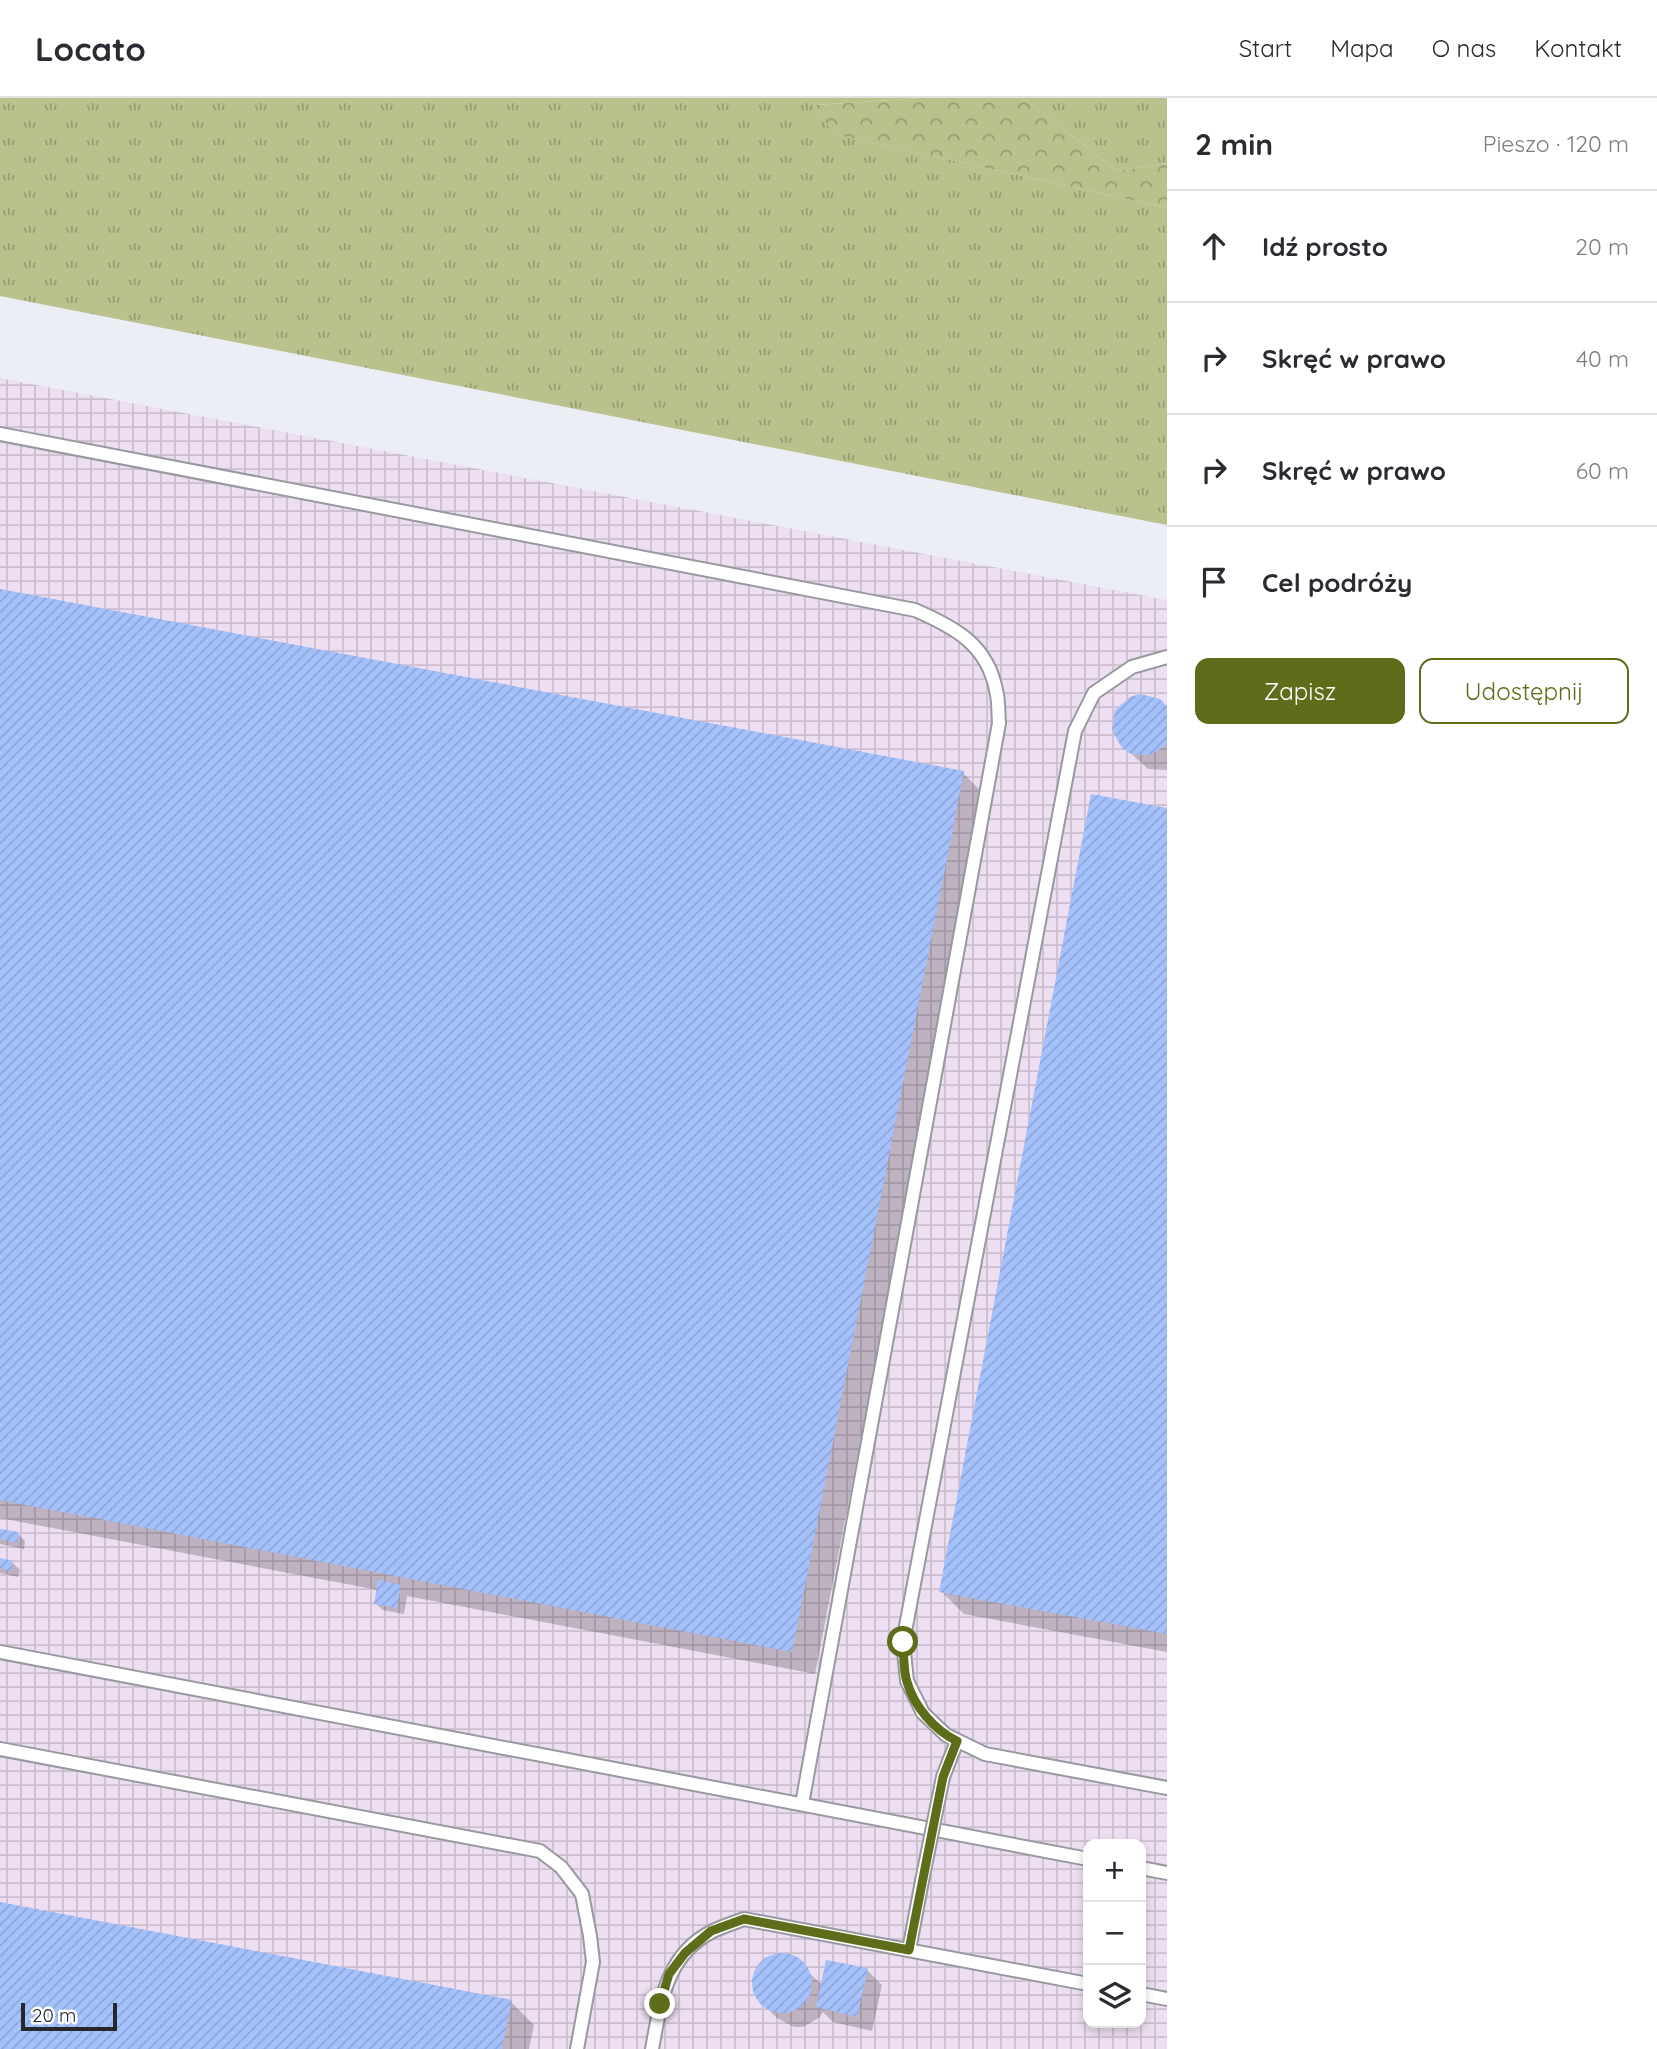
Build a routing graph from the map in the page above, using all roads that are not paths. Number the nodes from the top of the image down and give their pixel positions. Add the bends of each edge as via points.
1 (0, 434) edge
2 (1167, 657) edge
3 (0, 1652) edge
4 (957, 1741) junction
5 (0, 1749) edge
6 (1167, 1788) edge
7 (802, 1804) junction
8 (1083, 1857) edge
9 (1146, 1869) edge
10 (1167, 1874) edge
11 (909, 1950) junction
12 (1083, 1983) edge
13 (1146, 1995) edge
14 (1167, 1999) edge
15 (577, 2049) edge
16 (652, 2049) edge

1 - 7 lane via 915,610 951,626 980,651 996,689 999,723
2 - 4 lane via 1132,667 1094,693 1072,745 903,1642 907,1681 923,1713
3 - 7 lane
4 - 6 lane via 985,1754
4 - 11 lane, bridge via 943,1777
5 - 15 lane via 540,1851 561,1867 582,1894 590,1936 593,1962
7 - 8 lane
9 - 10 lane
11 - 12 lane
11 - 16 lane via 744,1919 711,1931 669,1974
13 - 14 lane

